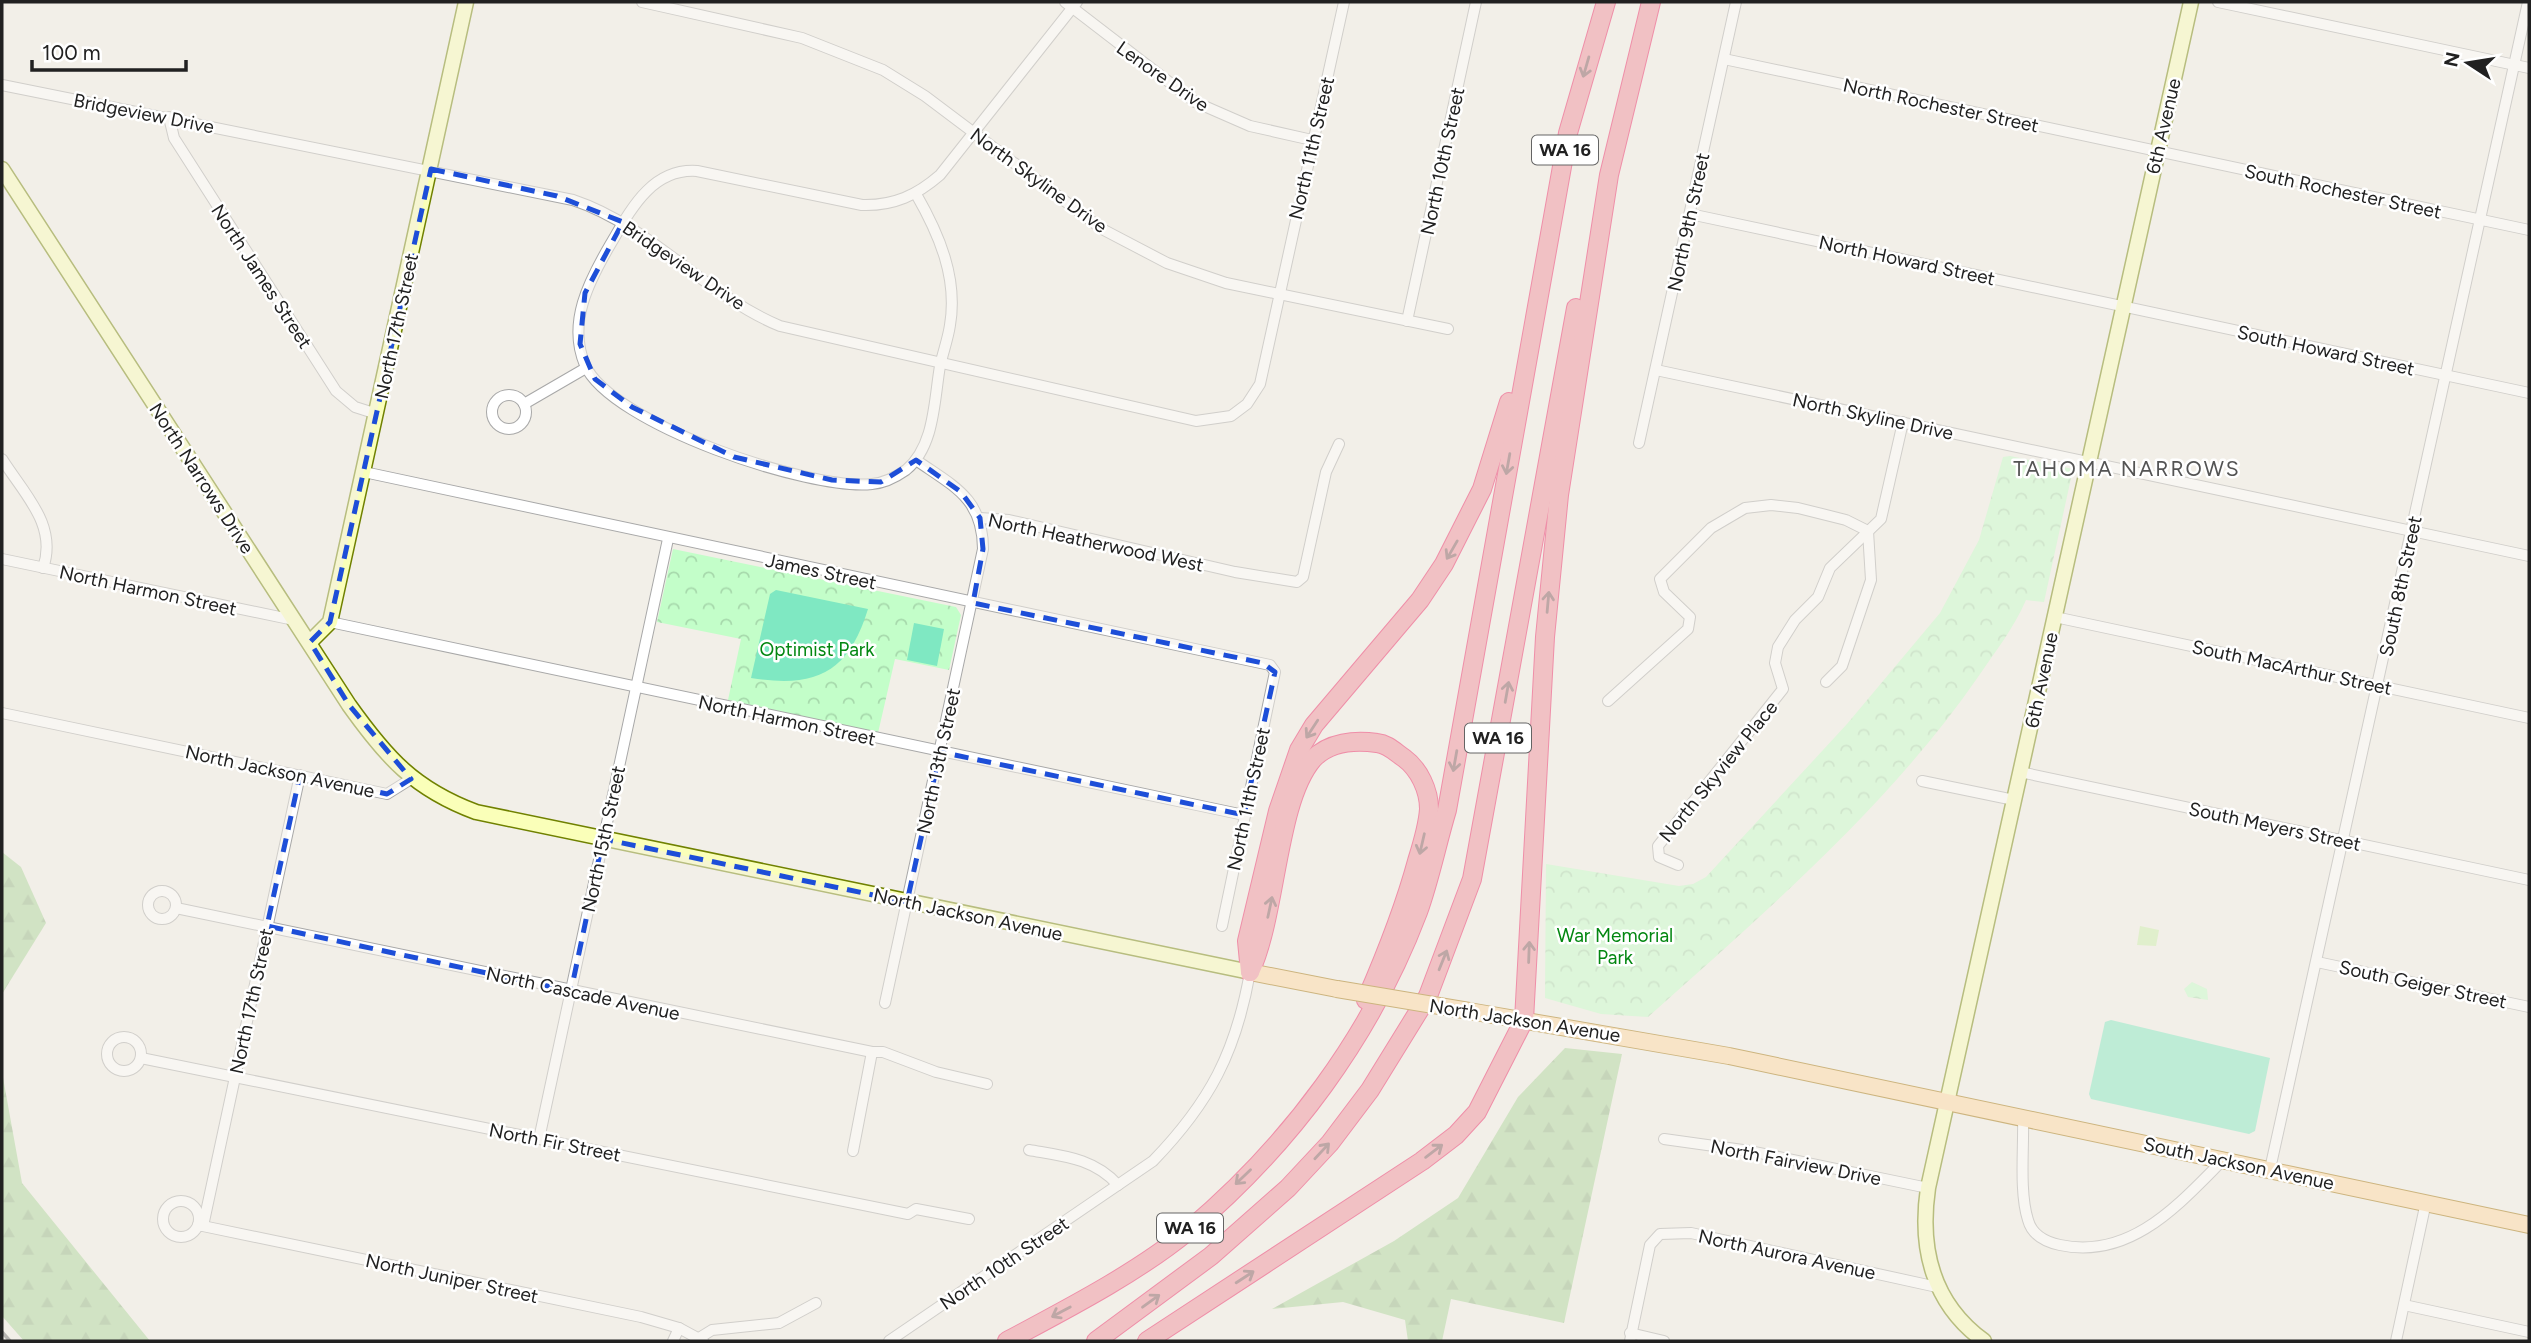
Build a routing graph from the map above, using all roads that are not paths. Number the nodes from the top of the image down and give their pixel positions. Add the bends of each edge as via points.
1 (466, 2) edge
2 (642, 2) edge
3 (1344, 2) edge
4 (1476, 2) edge
5 (1606, 2) edge
6 (1651, 2) edge
7 (1736, 2) edge
8 (2190, 2) edge
9 (2218, 2) edge
10 (2528, 2) edge
11 (1071, 4) edge
12 (1724, 59) junction
13 (2515, 65) junction
14 (2529, 68) edge
15 (2, 85) edge
16 (169, 117) junction
17 (974, 133) junction
18 (1312, 140) junction
19 (2157, 151) junction
20 (2, 169) edge
21 (431, 169) junction
22 (916, 194) junction
23 (1690, 214) junction
24 (2481, 220) junction
25 (623, 222) junction
26 (2529, 230) edge
27 (1278, 294) junction
28 (1537, 301) junction
29 (2123, 306) junction
30 (1407, 321) junction
31 (1448, 329) dead end
32 (941, 362) junction
33 (586, 368) junction
34 (1657, 370) junction
35 (2446, 375) junction
36 (2529, 393) edge
37 (524, 404) dead end
38 (377, 414) junction
39 (1903, 422) junction
40 (1639, 443) dead end
41 (1339, 444) dead end
42 (2, 459) edge
43 (916, 460) junction
44 (2089, 461) junction
45 (364, 472) junction
46 (980, 518) junction
47 (2412, 530) junction
48 (1868, 531) junction
49 (668, 539) junction
50 (2529, 556) edge
51 (2, 559) edge
52 (43, 568) junction
53 (973, 603) junction
54 (2055, 617) junction
55 (294, 620) junction
56 (330, 622) junction
57 (310, 642) junction
58 (1275, 673) joint
59 (1826, 682) dead end
60 (2378, 685) junction
61 (636, 687) junction
62 (1608, 701) dead end
63 (2, 713) edge
64 (2529, 718) edge
65 (940, 752) junction
66 (2020, 772) junction
67 (300, 775) junction
68 (411, 779) junction
69 (1922, 780) dead end
70 (2014, 800) junction
71 (1244, 815) junction
72 (603, 839) junction
73 (2344, 841) junction
74 (1678, 865) dead end
75 (2529, 880) edge
76 (907, 902) junction
77 (176, 908) dead end
78 (267, 926) junction
79 (1222, 926) dead end
80 (2317, 962) junction
81 (1250, 972) junction
82 (571, 991) junction
83 (884, 1003) dead end
84 (2529, 1007) edge
85 (1524, 1020) junction
86 (872, 1052) junction
87 (141, 1058) dead end
88 (1336, 1070) junction
89 (235, 1077) junction
90 (988, 1084) dead end
91 (1948, 1102) junction
92 (2023, 1118) junction
93 (539, 1139) junction
94 (1664, 1139) dead end
95 (1029, 1150) dead end
96 (853, 1151) dead end
97 (2224, 1160) junction
98 (2270, 1170) junction
99 (1118, 1185) junction
100 (1928, 1188) junction
101 (2426, 1202) junction
102 (969, 1219) dead end
103 (201, 1225) joint
104 (2529, 1225) edge
105 (1937, 1287) junction
106 (816, 1303) dead end
107 (2404, 1305) junction
108 (679, 1328) junction
109 (2529, 1332) edge
110 (1630, 1337) edge
111 (701, 1339) edge
112 (673, 1341) edge
113 (889, 1341) edge
114 (1007, 1341) edge
115 (1096, 1341) edge
116 (1147, 1341) edge
117 (1664, 1341) edge
118 (1984, 1341) edge
119 (2396, 1341) edge

1 - 21 main road, North 17th Street
2 - 17 street, North Skyline Drive via 777,31 844,52 907,84
3 - 18 street, North 11th Street
4 - 30 street, North 10th Street
5 -> 28 highway, WA 16 via 1568,133
85 -> 6 highway via 1545,637 1559,495 1609,175
115 -> 6 highway, WA 16 via 1211,1256 1288,1188 1370,1090 1428,996 1472,878 1600,182
7 - 12 street, North 9th Street
8 - 19 main road, 6th Avenue
9 - 13 street
10 - 13 street, South 8th Street
11 - 17 street
11 - 18 street, Lenore Drive via 1195,102 1250,125
12 - 19 street, North Rochester Street
12 - 23 street, North 9th Street
13 - 14 street
13 - 24 street, South 8th Street
15 - 16 street, Bridgeview Drive
16 - 21 street, Bridgeview Drive
16 - 38 street, North James Street via 174,138 336,391 355,407
17 - 22 street via 940,175
17 - 27 street, North Skyline Drive via 1061,200 1131,246 1204,276
18 - 27 street, North 11th Street
19 - 24 street, South Rochester Street
19 - 29 main road, 6th Avenue
20 - 55 main road, North Narrows Drive
21 - 25 street, Bridgeview Drive via 557,196
21 - 38 main road, North 17th Street
22 - 25 street via 862,205 684,171 651,185
22 - 32 street via 940,243 951,285 950,327
23 - 29 street, North Howard Street
23 - 34 street, North 9th Street
24 - 26 street, South Rochester Street
24 - 35 street, South 8th Street
25 - 32 street, Bridgeview Drive via 771,322
25 - 33 street via 580,310
27 - 30 street, North Skyline Drive
27 - 32 street, Bridgeview Drive via 1260,384 1247,404 1222,419 1174,417
28 -> 81 highway via 1493,459 1465,528 1420,600 1314,725 1287,778 1247,941
28 -> 88 highway, WA 16 via 1447,810 1413,922 1387,982
29 - 35 street, South Howard Street
29 - 44 main road, 6th Avenue
30 - 31 street, North Skyline Drive
32 - 43 street via 928,434
33 - 37 street
33 - 43 street via 617,397 667,427 755,463 871,484 898,475
34 - 39 street, North Skyline Drive
34 - 40 street, North 9th Street
35 - 36 street, South Howard Street
35 - 47 street, South 8th Street
38 - 45 main road, North 17th Street
39 - 44 street, North Skyline Drive
39 - 48 street, North Skyview Place via 1881,519
41 - 46 street, North Heatherwood West via 1326,472 1303,577 1297,582 1213,568 1009,520
42 - 52 street via 47,529 48,555
43 - 46 street, North Heatherwood West via 961,492
44 - 47 street, North Skyline Drive
44 - 54 main road, 6th Avenue
45 - 49 street, James Street
45 - 56 main road, North 17th Street
46 - 53 street, North 13th Street via 983,549
47 - 50 street, North Skyline Drive
47 - 60 street, South 8th Street
48 - 59 street via 1869,590 1842,666
48 - 62 street via 1846,520 1779,505 1745,508 1727,516 1660,579 1664,592 1690,617 1688,629
48 - 74 street, North Skyview Place via 1830,568 1818,597 1783,636 1776,659 1783,689 1658,845 1659,857
49 - 53 street, James Street
49 - 61 street, North 15th Street
51 - 52 street, North Harmon Street
52 - 55 street, North Harmon Street
53 - 58 street, James Street via 1263,663
53 - 65 street, North 13th Street
54 - 60 street, South MacArthur Street
54 - 66 main road, 6th Avenue
55 - 57 main road, North Narrows Drive
56 - 57 main road
56 - 61 street, North Harmon Street
57 - 68 main road, North Narrows Drive via 379,746
58 - 71 street, North 11th Street
60 - 64 street, South MacArthur Street
60 - 73 street, South 8th Street
61 - 65 street, North Harmon Street
61 - 72 street, North 15th Street
63 - 67 street, North Jackson Avenue
65 - 71 street, North Harmon Street
65 - 76 street, North 13th Street
66 - 70 main road, 6th Avenue
66 - 73 street, South Meyers Street
67 - 68 street, North Jackson Avenue via 387,794
67 - 78 street, North 17th Street
68 - 72 main road, North Jackson Avenue via 476,812
69 - 70 street
70 - 91 main road, 6th Avenue
71 - 79 street, North 11th Street
72 - 76 main road, North Jackson Avenue
72 - 82 street, North 15th Street
73 - 75 street, South Meyers Street
73 - 80 street, South 8th Street
76 - 81 main road, North Jackson Avenue
76 - 83 street, North 13th Street
77 - 78 street, North Cascade Avenue
78 - 82 street, North Cascade Avenue
78 - 89 street, North 17th Street
80 - 84 street, South Geiger Street
80 - 98 street, South 8th Street
81 - 85 main road, North Jackson Avenue, bridge
81 -> 88 highway via 1262,948 1301,776 1315,757 1338,744 1385,744 1412,764 1427,790 1429,809 1402,917
81 - 99 street, North 10th Street via 1236,1034 1212,1088 1162,1152
82 - 86 street, North Cascade Avenue
82 - 93 street, North 15th Street
85 - 91 main road, North Jackson Avenue via 1704,1051
116 -> 85 highway via 1456,1135 1477,1112
86 - 90 street, North Cascade Avenue
86 - 96 street
87 - 89 street, North Fir Street
88 -> 114 highway, WA 16 via 1284,1138 1187,1231 1083,1300
89 - 93 street, North Fir Street
89 - 103 street, North 17th Street
91 - 92 main road, South Jackson Avenue
91 - 100 main road, 6th Avenue
92 - 97 main road, South Jackson Avenue
92 - 97 street via 2028,1220 2038,1235 2061,1245 2109,1244 2137,1235 2175,1208
93 - 102 street, North Fir Street via 908,1214 916,1209
94 - 100 street, North Fairview Drive via 1750,1151
95 - 99 street via 1087,1161 1106,1171
97 - 98 main road, South Jackson Avenue
98 - 101 main road, South Jackson Avenue
99 - 113 street, North 10th Street
100 - 105 main road, 6th Avenue via 1925,1247
101 - 104 main road, South Jackson Avenue
101 - 107 street
103 - 108 street, North Juniper Street
105 - 110 street, North Aurora Avenue via 1679,1231 1654,1238 1647,1253
105 - 118 main road, 6th Avenue via 1962,1322
106 - 111 street via 779,1323 712,1330
107 - 109 street
107 - 119 street
108 - 111 street, North Juniper Street
108 - 112 street
110 - 117 street

